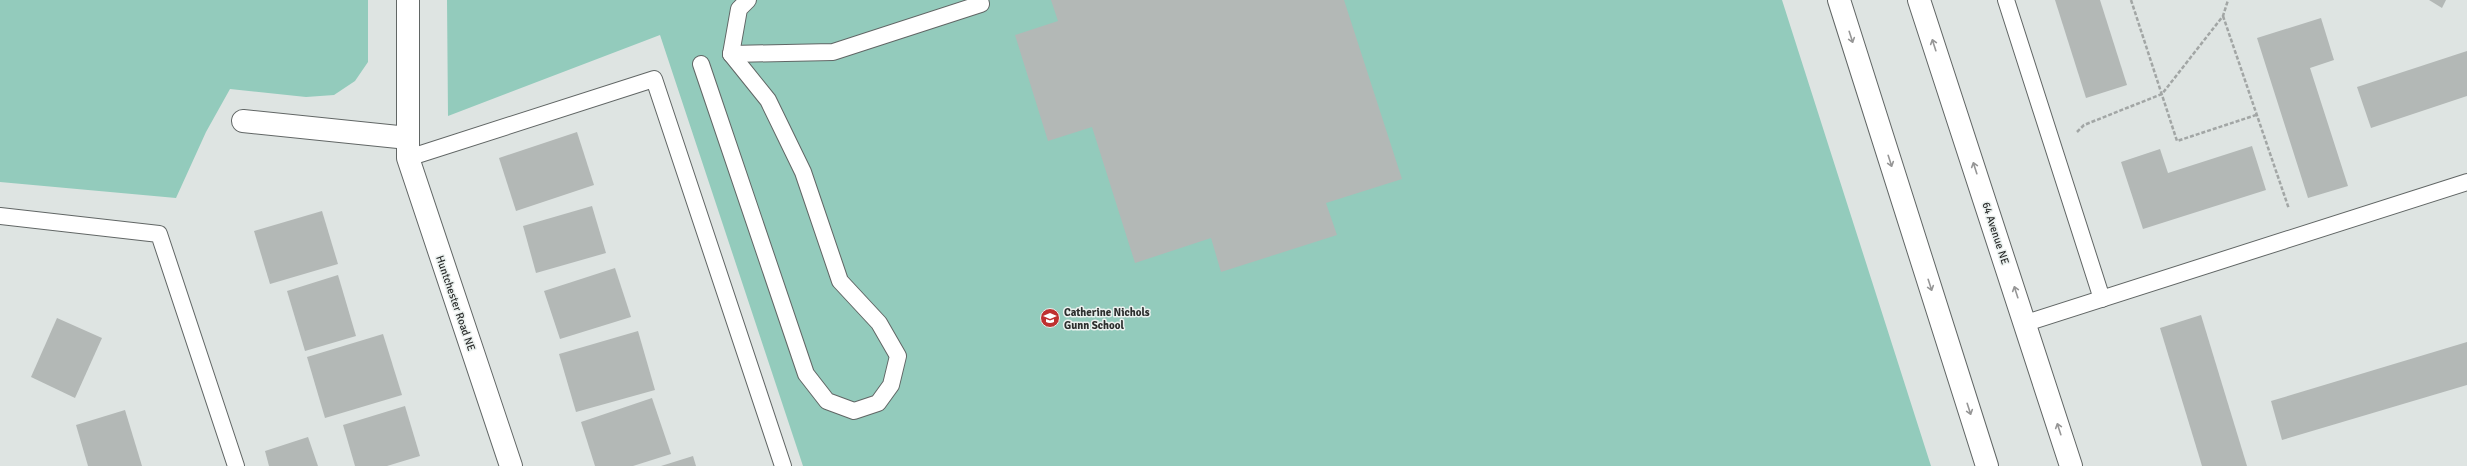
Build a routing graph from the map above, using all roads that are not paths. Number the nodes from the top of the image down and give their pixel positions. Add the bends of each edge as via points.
1 (408, 0) edge
2 (748, 0) edge
3 (980, 0) edge
4 (1839, 0) edge
5 (1919, 0) edge
6 (2006, 0) edge
7 (731, 54) junction
8 (701, 64) dead end
9 (243, 121) dead end
10 (408, 148) junction
11 (2467, 182) edge
12 (0, 216) edge
13 (2102, 299) junction
14 (2026, 322) junction
15 (236, 466) edge
16 (511, 466) edge
17 (783, 466) edge
18 (1987, 466) edge
19 (2071, 466) edge

1 - 10 main road, Huntchester Road NE
2 - 7 lane via 739,9
3 - 7 lane via 982,4 833,52
4 -> 18 main road
14 -> 5 main road, 64 Avenue NE
6 - 13 lane
7 - 8 lane via 768,100 803,172 840,281 878,323 898,356 891,385 878,403 854,411 827,401 806,374
9 - 10 main road
10 - 16 main road, Huntchester Road NE
10 - 17 lane via 654,79
11 - 13 lane
12 - 15 lane via 159,234
13 - 14 lane
19 -> 14 main road, 64 Avenue NE

